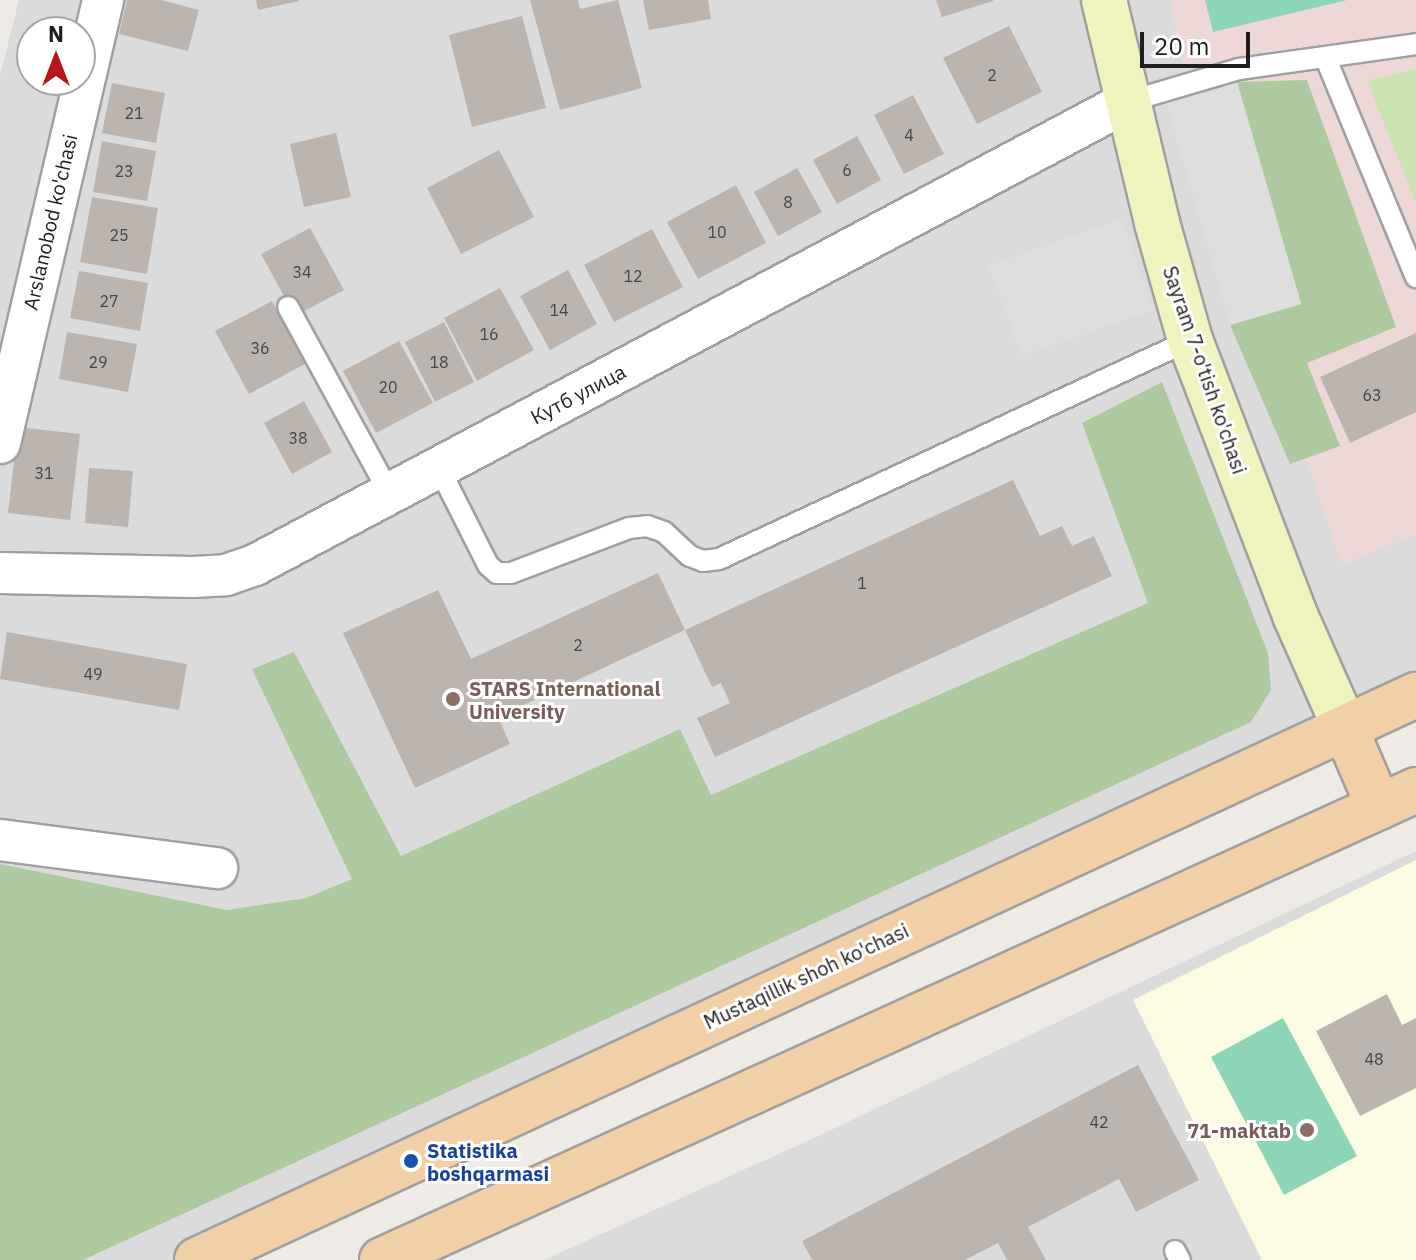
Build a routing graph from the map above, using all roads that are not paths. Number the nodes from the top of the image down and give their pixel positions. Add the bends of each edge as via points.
1 (103, 0) edge
2 (1104, 0) edge
3 (1416, 44) edge
4 (1326, 59) junction
5 (1127, 102) junction
6 (1416, 277) edge
7 (288, 307) dead end
8 (1190, 340) junction
9 (0, 443) edge
10 (439, 468) junction
11 (390, 494) junction
12 (0, 573) edge
13 (1416, 695) edge
14 (1345, 728) junction
15 (1398, 798) edge
16 (0, 840) edge
17 (217, 868) dead end
18 (197, 1260) edge
19 (382, 1260) edge

1 - 9 street, Arslanobod ko'chasi
2 - 5 street, Sayram 7-o'tish ko'chasi
3 - 4 lane
4 - 5 lane via 1239,69
4 - 6 lane
5 - 8 street, Sayram 7-o'tish ko'chasi
5 - 10 street, Кутб улица
7 - 11 lane
8 - 10 lane via 719,559 690,556 664,532 647,526 511,573 497,573 488,565
8 - 14 street, Sayram 7-o'tish ko'chasi via 1289,600
10 - 11 street, Кутб улица
11 - 12 street, Кутб улица via 226,575
13 - 14 main road, Mustaqillik shoh ko'chasi
14 - 15 main road
14 - 18 main road, Mustaqillik shoh ko'chasi
15 - 19 main road
16 - 17 street

